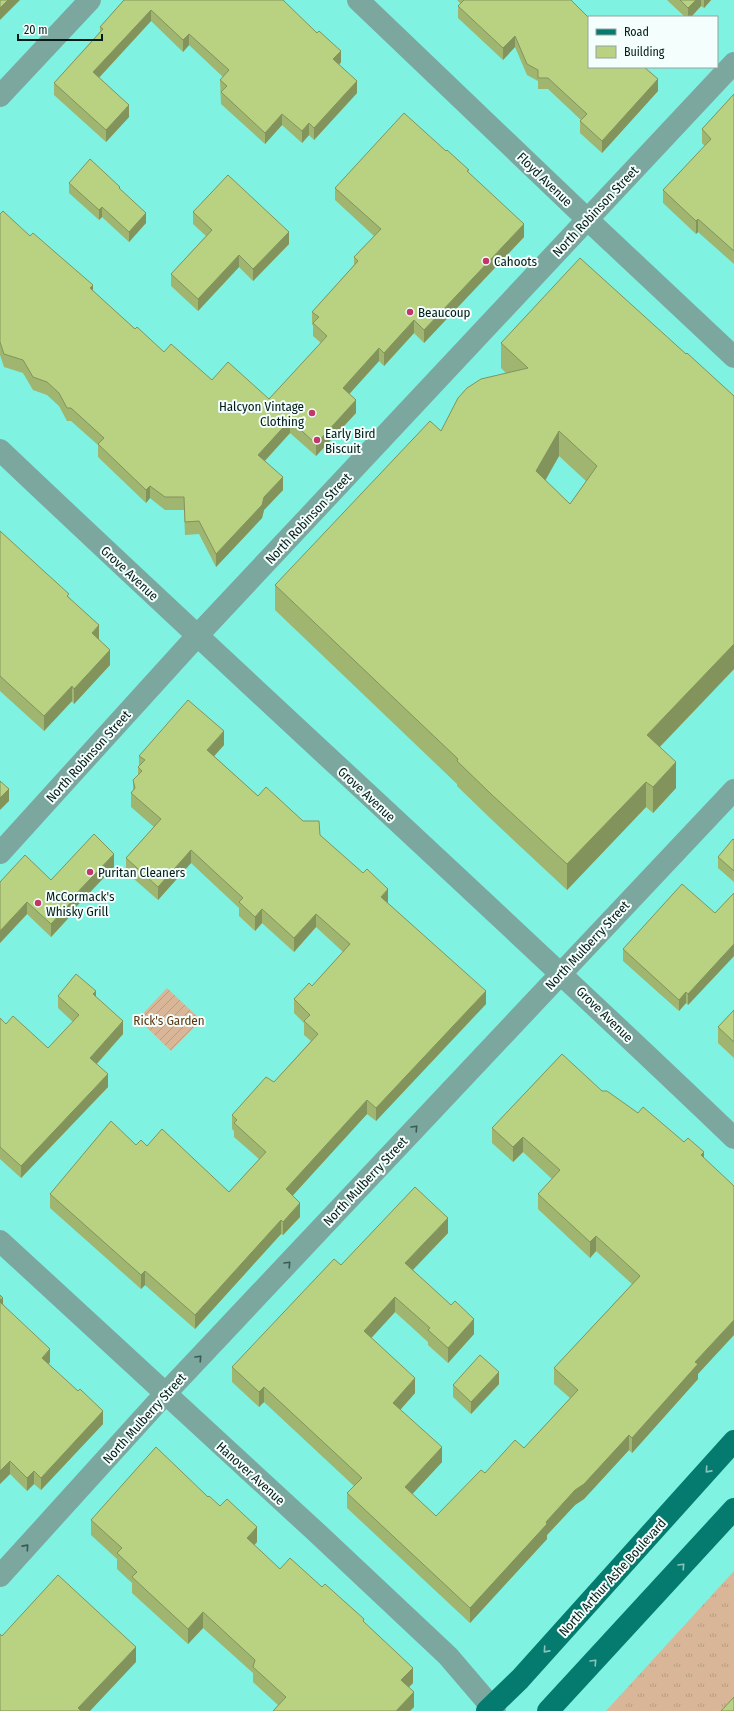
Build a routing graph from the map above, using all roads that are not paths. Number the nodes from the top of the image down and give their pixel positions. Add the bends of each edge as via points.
1 (90, 0) edge
2 (358, 0) edge
3 (734, 63) edge
4 (0, 96) edge
5 (588, 220) junction
6 (734, 357) edge
7 (0, 450) edge
8 (197, 636) junction
9 (734, 790) edge
10 (0, 853) edge
11 (562, 973) junction
12 (734, 1138) edge
13 (0, 1241) edge
14 (165, 1394) junction
15 (734, 1441) edge
16 (734, 1509) edge
17 (0, 1576) edge
18 (491, 1709) edge
19 (548, 1711) edge

1 - 4 street
2 - 5 street, Floyd Avenue
3 - 5 street, North Robinson Street
5 - 6 street, Floyd Avenue
5 - 8 street, North Robinson Street
7 - 8 street, Grove Avenue
8 - 10 street, North Robinson Street
8 - 11 street, Grove Avenue
9 - 11 street, North Mulberry Street
11 - 12 street, Grove Avenue
14 -> 11 street, North Mulberry Street
13 - 14 street, Hanover Avenue
17 -> 14 street, North Mulberry Street
14 - 18 street, Hanover Avenue via 448,1656
15 -> 18 main road, North Arthur Ashe Boulevard
19 -> 16 main road

